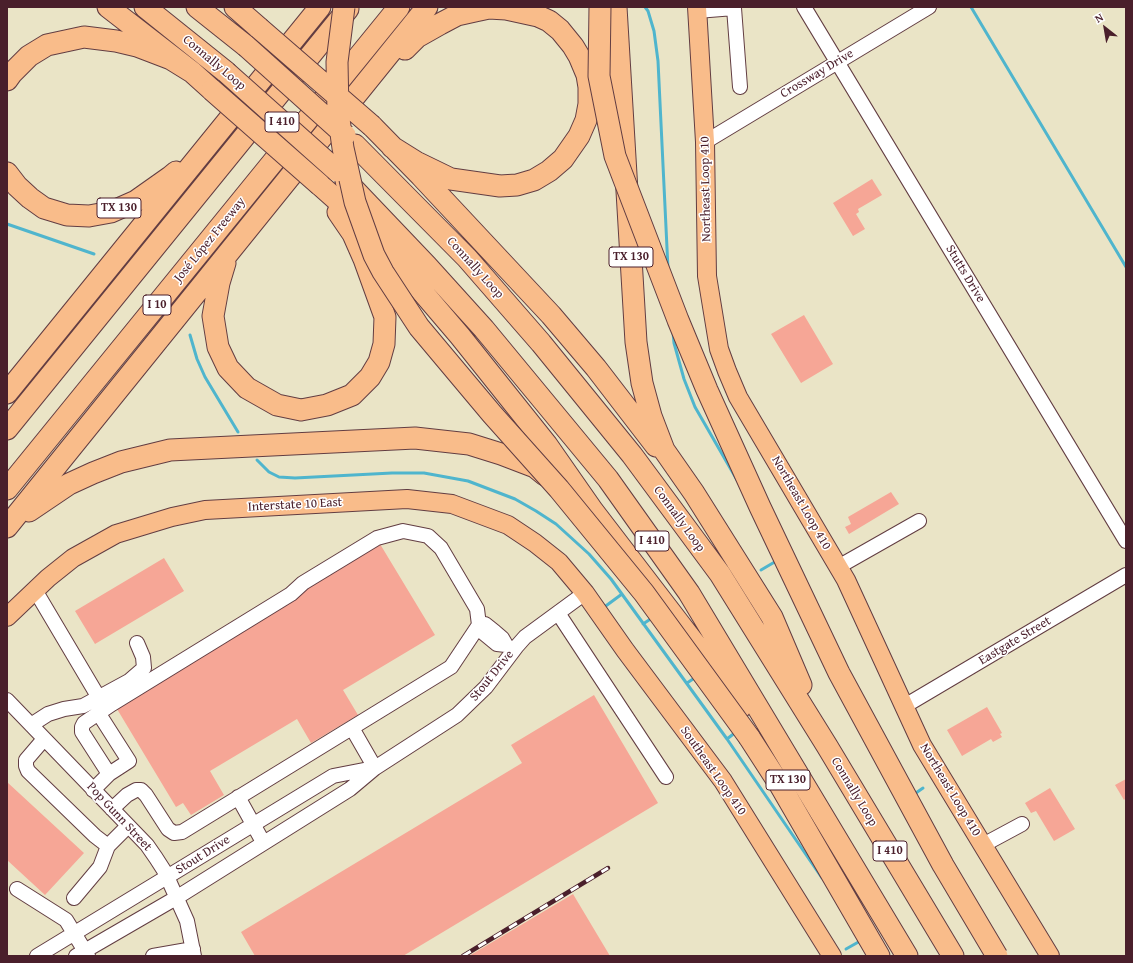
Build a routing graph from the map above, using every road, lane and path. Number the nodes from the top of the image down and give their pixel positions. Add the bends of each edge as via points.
1 (108, 7) edge
2 (145, 7) edge
3 (197, 7) edge
4 (314, 7) edge
5 (320, 7) edge
6 (344, 7) edge
7 (350, 7) edge
8 (399, 7) edge
9 (427, 7) edge
10 (600, 7) edge
11 (616, 7) edge
12 (804, 7) edge
13 (930, 7) edge
14 (237, 8) edge
15 (734, 8) edge
16 (697, 9) edge
17 (304, 27) junction
18 (837, 62) junction
19 (192, 72) junction
20 (7, 80) edge
21 (740, 87) dead end
22 (360, 91) junction
23 (220, 130) junction
24 (705, 142) junction
25 (392, 147) junction
26 (7, 173) edge
27 (320, 185) junction
28 (227, 256) junction
29 (7, 393) edge
30 (7, 429) edge
31 (7, 489) edge
32 (694, 493) junction
33 (593, 511) junction
34 (919, 522) dead end
35 (7, 528) edge
36 (1126, 541) edge
37 (838, 567) junction
38 (1126, 575) edge
39 (35, 590) junction
40 (585, 593) junction
41 (558, 613) junction
42 (7, 617) edge
43 (482, 626) junction
44 (137, 644) dead end
45 (510, 648) junction
46 (99, 698) junction
47 (7, 700) edge
48 (903, 707) junction
49 (99, 714) junction
50 (31, 726) junction
51 (352, 728) junction
52 (44, 739) junction
53 (827, 746) junction
54 (374, 768) junction
55 (109, 774) junction
56 (666, 777) dead end
57 (93, 790) junction
58 (238, 797) junction
59 (112, 810) junction
60 (253, 824) junction
61 (1022, 824) dead end
62 (128, 826) junction
63 (263, 842) junction
64 (983, 845) junction
65 (108, 846) junction
66 (168, 878) junction
67 (17, 889) dead end
68 (74, 898) dead end
69 (176, 898) junction
70 (74, 933) junction
71 (193, 952) edge
72 (83, 954) edge
73 (37, 956) edge
74 (153, 956) edge
75 (832, 956) edge
76 (879, 956) edge
77 (896, 956) edge
78 (907, 956) edge
79 (953, 956) edge
80 (997, 956) edge
81 (1050, 956) edge

1 - 19 highway
2 - 78 highway, Connally Loop / I 410, bridge via 226,72 337,171 474,318 608,479 689,593
3 - 53 highway, Connally Loop / I 410, bridge via 246,46 356,145 467,258 541,343 632,455 720,574
4 - 17 highway
5 - 17 highway, TX 130
6 - 76 highway, bridge via 337,62 338,112 343,148 355,202 374,255 383,272 419,327 559,489 644,593 749,737 780,785
7 - 30 highway
8 - 31 highway, José López Freeway / I 10
9 - 22 highway
10 - 80 highway, bridge via 599,76 614,156 706,390 839,673 943,865
11 - 32 highway, TX 130 via 636,342 641,376 651,416 664,450
12 - 18 street, Stutts Drive
13 - 18 street, Crossway Drive
14 - 25 highway, bridge via 372,126
15 - 16 street
15 - 21 street
16 - 24 main road, Northeast Loop 410
17 - 23 highway, TX 130
18 - 24 street, Crossway Drive
18 - 36 street, Stutts Drive
19 - 20 highway, TX 130 via 171,59 137,46 116,40 84,37 47,45 29,56
19 - 27 highway, TX 130, bridge
22 - 25 highway via 417,37 457,15 489,8 506,9 544,18 560,30 579,56 589,87 586,120 579,136 563,159 534,180 500,186 451,179
22 - 28 highway
23 - 26 highway, TX 130 via 170,178 136,201 111,212 89,216 67,215 44,208 25,194
23 - 29 highway
24 - 37 main road, Northeast Loop 410 via 707,276 720,349 738,397
25 - 32 highway via 551,314
27 - 28 highway via 353,234 384,317 384,344 379,362 370,378 352,395 327,405 301,410 276,405 247,388 228,368 218,347 213,316
27 - 33 highway, TX 130 via 366,227 460,336 547,445
28 - 35 highway
32 - 53 highway, TX 130 via 772,617
33 - 35 highway via 535,467 469,444 415,438 170,450 121,462 69,484
33 - 77 highway, TX 130 via 698,648 758,734
34 - 37 street
37 - 48 main road, Northeast Loop 410
38 - 48 street, Eastgate Street
39 - 40 main road, Interstate 10 East via 73,558 116,534 172,517 205,510 407,499 452,504 508,525 559,562
39 - 42 main road, Interstate 10 East
39 - 46 street
40 - 41 street, Stout Drive
40 - 75 main road, Southeast Loop 410 via 724,781
41 - 45 street, Stout Drive
41 - 56 street
43 - 45 street via 502,638
43 - 49 street via 476,609 440,548 428,536 403,531 377,538
43 - 51 street via 451,667
44 - 46 street via 144,657 144,668 129,681
45 - 54 street, Stout Drive via 486,687 457,715
46 - 50 street via 83,706 48,714
47 - 50 street, Pop Gunn Street
48 - 64 main road, Northeast Loop 410 via 922,746
49 - 55 street via 84,723 82,732
49 - 55 street via 129,761
50 - 52 street, Pop Gunn Street
51 - 54 street
51 - 58 street
52 - 57 street, Pop Gunn Street
52 - 65 street via 26,760 28,771
53 - 79 highway, Connally Loop / I 410
54 - 60 street, Stout Drive via 333,776
54 - 63 street, Stout Drive via 350,789
55 - 57 street
57 - 59 street, Pop Gunn Street
58 - 59 street via 182,832 174,833 168,829 140,790 128,795
58 - 60 street
59 - 62 street, Pop Gunn Street
60 - 63 street
60 - 66 street, Stout Drive
61 - 64 street
62 - 65 street
62 - 66 street, Pop Gunn Street via 156,858
63 - 69 street, Stout Drive
64 - 81 main road, Northeast Loop 410
65 - 68 street via 100,867
66 - 69 street, Pop Gunn Street
66 - 70 street, Stout Drive
67 - 70 street via 66,920
69 - 71 street, Pop Gunn Street via 187,922
69 - 72 street, Stout Drive
70 - 72 street
70 - 73 street, Stout Drive
71 - 74 street

